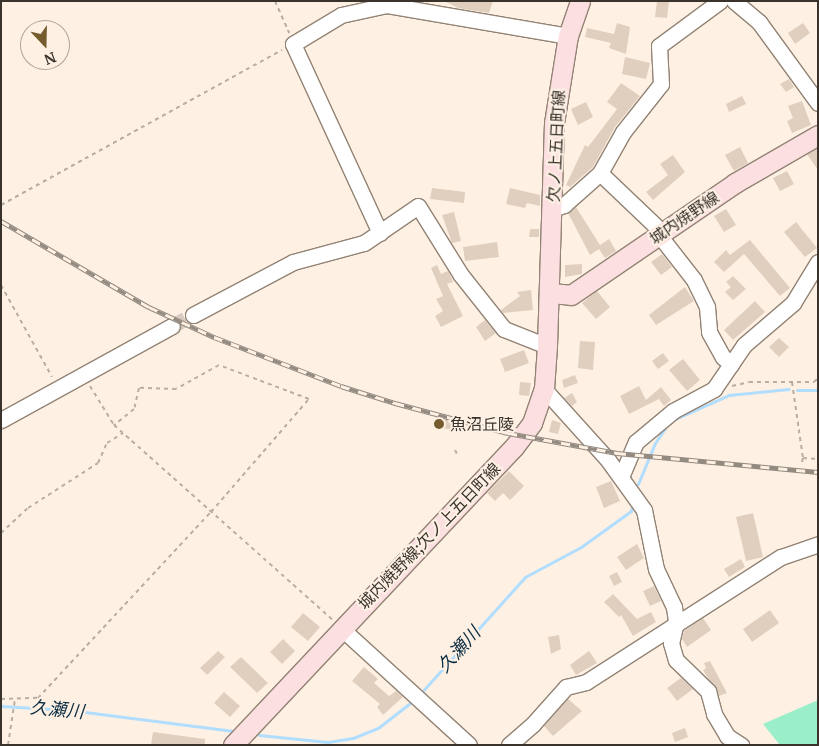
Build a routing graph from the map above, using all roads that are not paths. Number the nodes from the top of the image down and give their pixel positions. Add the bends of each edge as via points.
1 (580, 1) edge
2 (720, 1) edge
3 (734, 1) edge
4 (568, 36) junction
5 (818, 103) edge
6 (818, 135) edge
7 (600, 173) junction
8 (552, 209) junction
9 (380, 233) junction
10 (661, 234) junction
11 (818, 262) edge
12 (550, 293) junction
13 (193, 315) tunnel mouth
14 (172, 326) tunnel mouth
15 (547, 346) junction
16 (731, 364) junction
17 (544, 389) junction
18 (1, 420) edge
19 (621, 476) junction
20 (818, 544) edge
21 (676, 622) junction
22 (341, 628) junction
23 (233, 745) edge
24 (469, 745) edge
25 (509, 745) edge
26 (741, 745) edge

1 - 4 main road, 欠ノ上五日町線
2 - 7 street via 659,46 661,84 623,132
3 - 5 street via 759,22
4 - 8 main road, 欠ノ上五日町線 via 554,124
4 - 9 street via 387,4 341,14 293,44
6 - 10 main road, 城内焼野線 via 735,183
7 - 8 street via 564,205
7 - 10 street
8 - 12 main road, 欠ノ上五日町線
9 - 13 street via 364,243 292,262
9 - 15 street via 418,206 461,275 504,329
10 - 12 main road, 城内焼野線 via 571,295
10 - 16 street via 694,280 707,307 709,332 723,357
11 - 16 street via 793,303 744,345
12 - 15 main road, 城内焼野線;欠ノ上五日町線
14 - 18 street
15 - 17 main road, 城内焼野線;欠ノ上五日町線
16 - 19 street via 714,390 673,411 636,442
17 - 19 street
17 - 22 main road, 城内焼野線;欠ノ上五日町線 via 532,423 514,446
19 - 21 street via 644,510 656,569 674,608
20 - 21 street via 781,557
21 - 25 street via 586,682 566,687
21 - 26 street via 671,643 676,660 708,691 714,714 727,736
22 - 23 main road, 城内焼野線;欠ノ上五日町線
22 - 24 street

